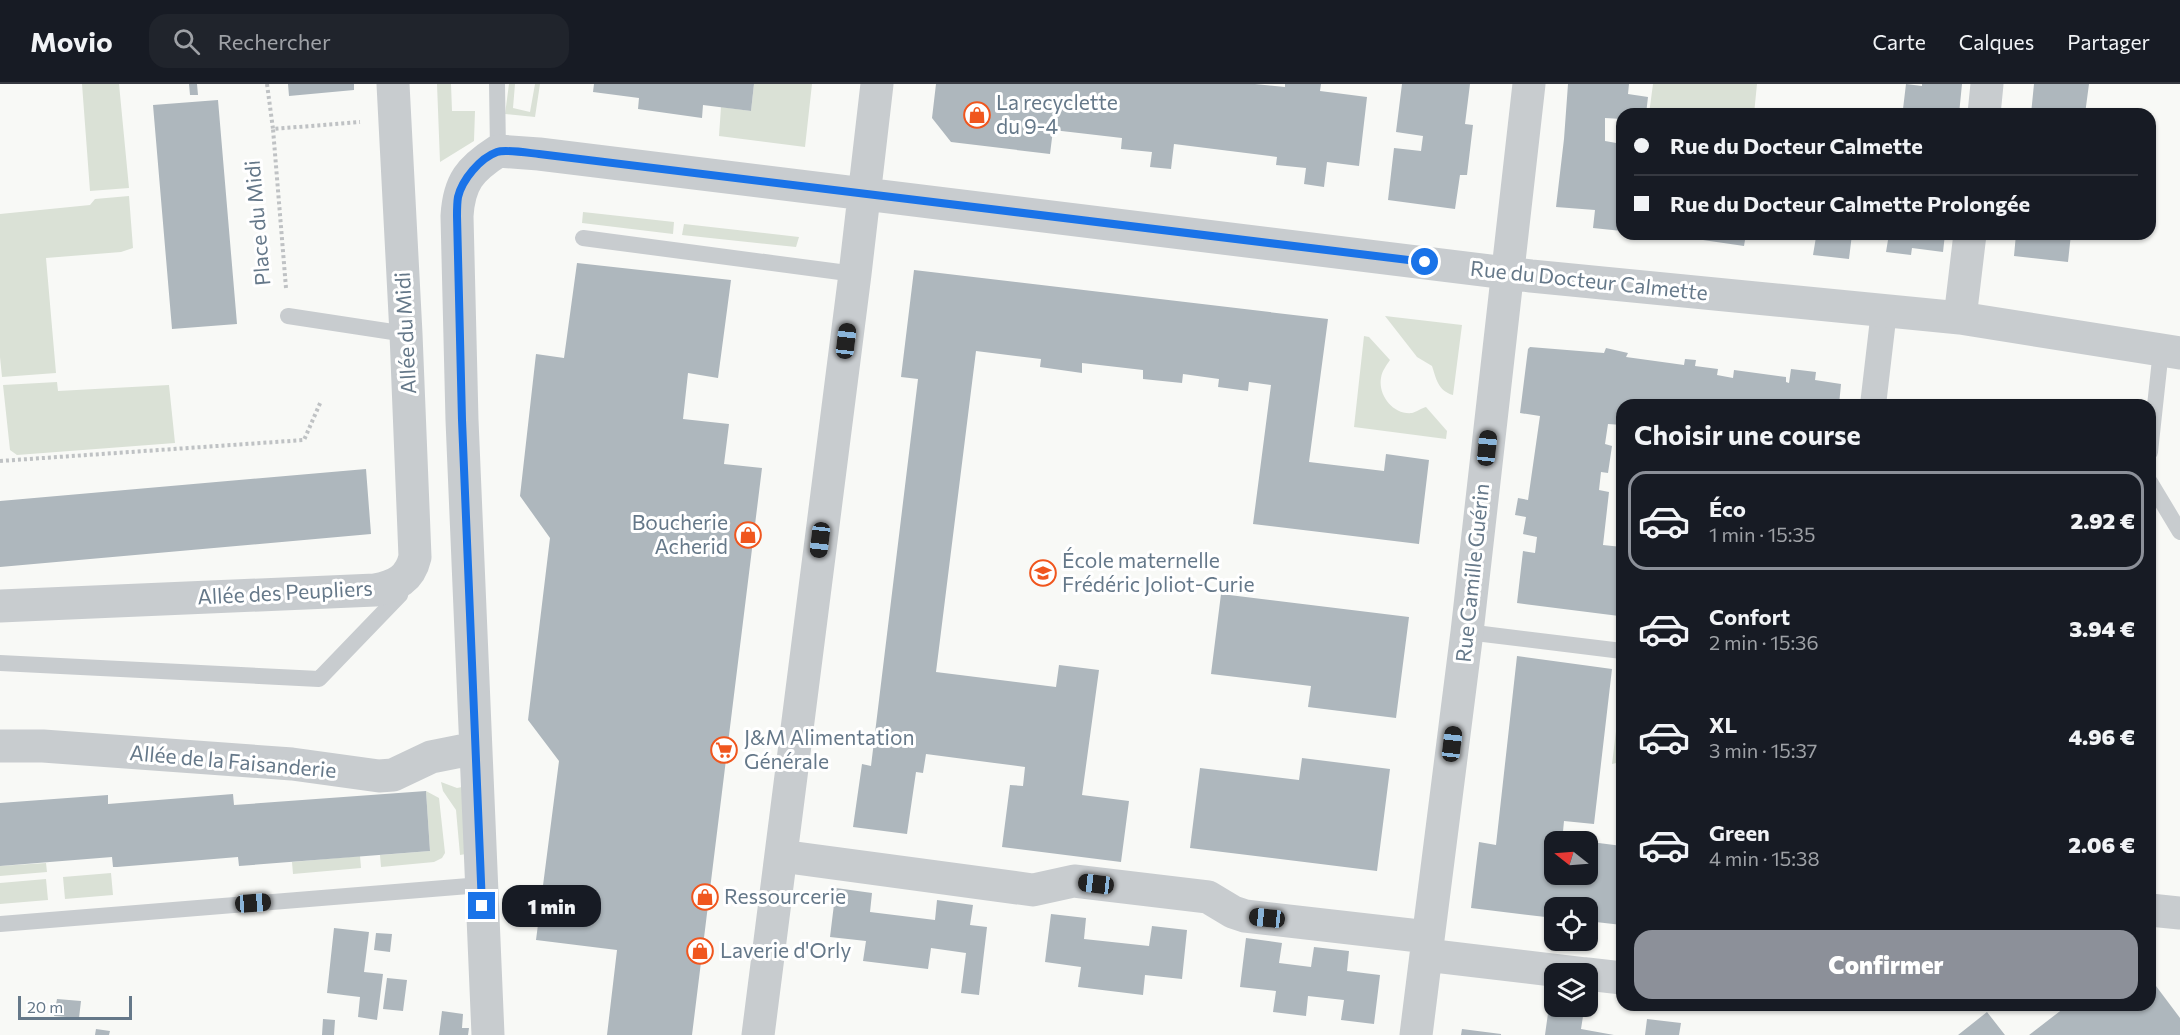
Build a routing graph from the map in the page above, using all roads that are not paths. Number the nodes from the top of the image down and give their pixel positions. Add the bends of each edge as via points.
1 (393, 84) edge
2 (497, 84) edge
3 (877, 84) edge
4 (1529, 84) edge
5 (1987, 84) edge
6 (1985, 108) edge
7 (498, 151) junction
8 (864, 195) junction
9 (583, 238) dead end
10 (1969, 240) edge
11 (1506, 273) junction
12 (855, 274) junction
13 (1884, 311) junction
14 (288, 316) road end
15 (1960, 318) junction
16 (406, 334) junction
17 (2170, 351) edge
18 (1874, 399) edge
19 (2156, 422) edge
20 (2156, 492) edge
21 (2180, 532) edge
22 (404, 580) junction
23 (0, 606) edge
24 (1467, 632) junction
25 (1616, 650) edge
26 (0, 663) edge
27 (0, 747) edge
28 (461, 750) dead end
29 (781, 856) junction
30 (481, 885) junction
31 (2156, 910) edge
32 (2180, 913) edge
33 (0, 924) edge
34 (1427, 946) junction
35 (1544, 967) edge
36 (1598, 975) edge
37 (1616, 977) edge
38 (488, 1035) edge
39 (758, 1035) edge
40 (1416, 1035) edge

1 - 16 street, Allée du Midi
2 - 7 lane
3 - 8 street
4 - 11 street, Rue Camille Guérin
5 - 6 street
7 - 8 street, Rue du Docteur Calmette
7 - 30 street via 465,181 458,197 457,216
8 - 11 street, Rue du Docteur Calmette
8 - 12 street
9 - 12 lane
10 - 15 street
11 - 13 street, Rue du Docteur Calmette
11 - 24 street, Rue Camille Guérin
12 - 29 street
13 - 15 street, Rue du Docteur Calmette
13 - 18 street
14 - 16 lane
15 - 17 street, Rue du Docteur Calmette
16 - 22 street, Allée du Midi via 416,557
17 - 19 lane
20 - 21 lane
22 - 23 street, Allée des Peupliers via 375,590
22 - 26 lane, Allée des Peupliers via 400,596 319,679
24 - 25 lane
24 - 34 street, Rue Camille Guérin
27 - 28 street, Allée de la Faisanderie via 43,746 292,765 378,776 393,775 431,757
29 - 34 street via 1033,890 1074,881 1208,897 1245,916
29 - 39 street
30 - 33 lane
30 - 38 street
31 - 32 street
34 - 35 street
34 - 40 street, Rue Camille Guérin
36 - 37 street

